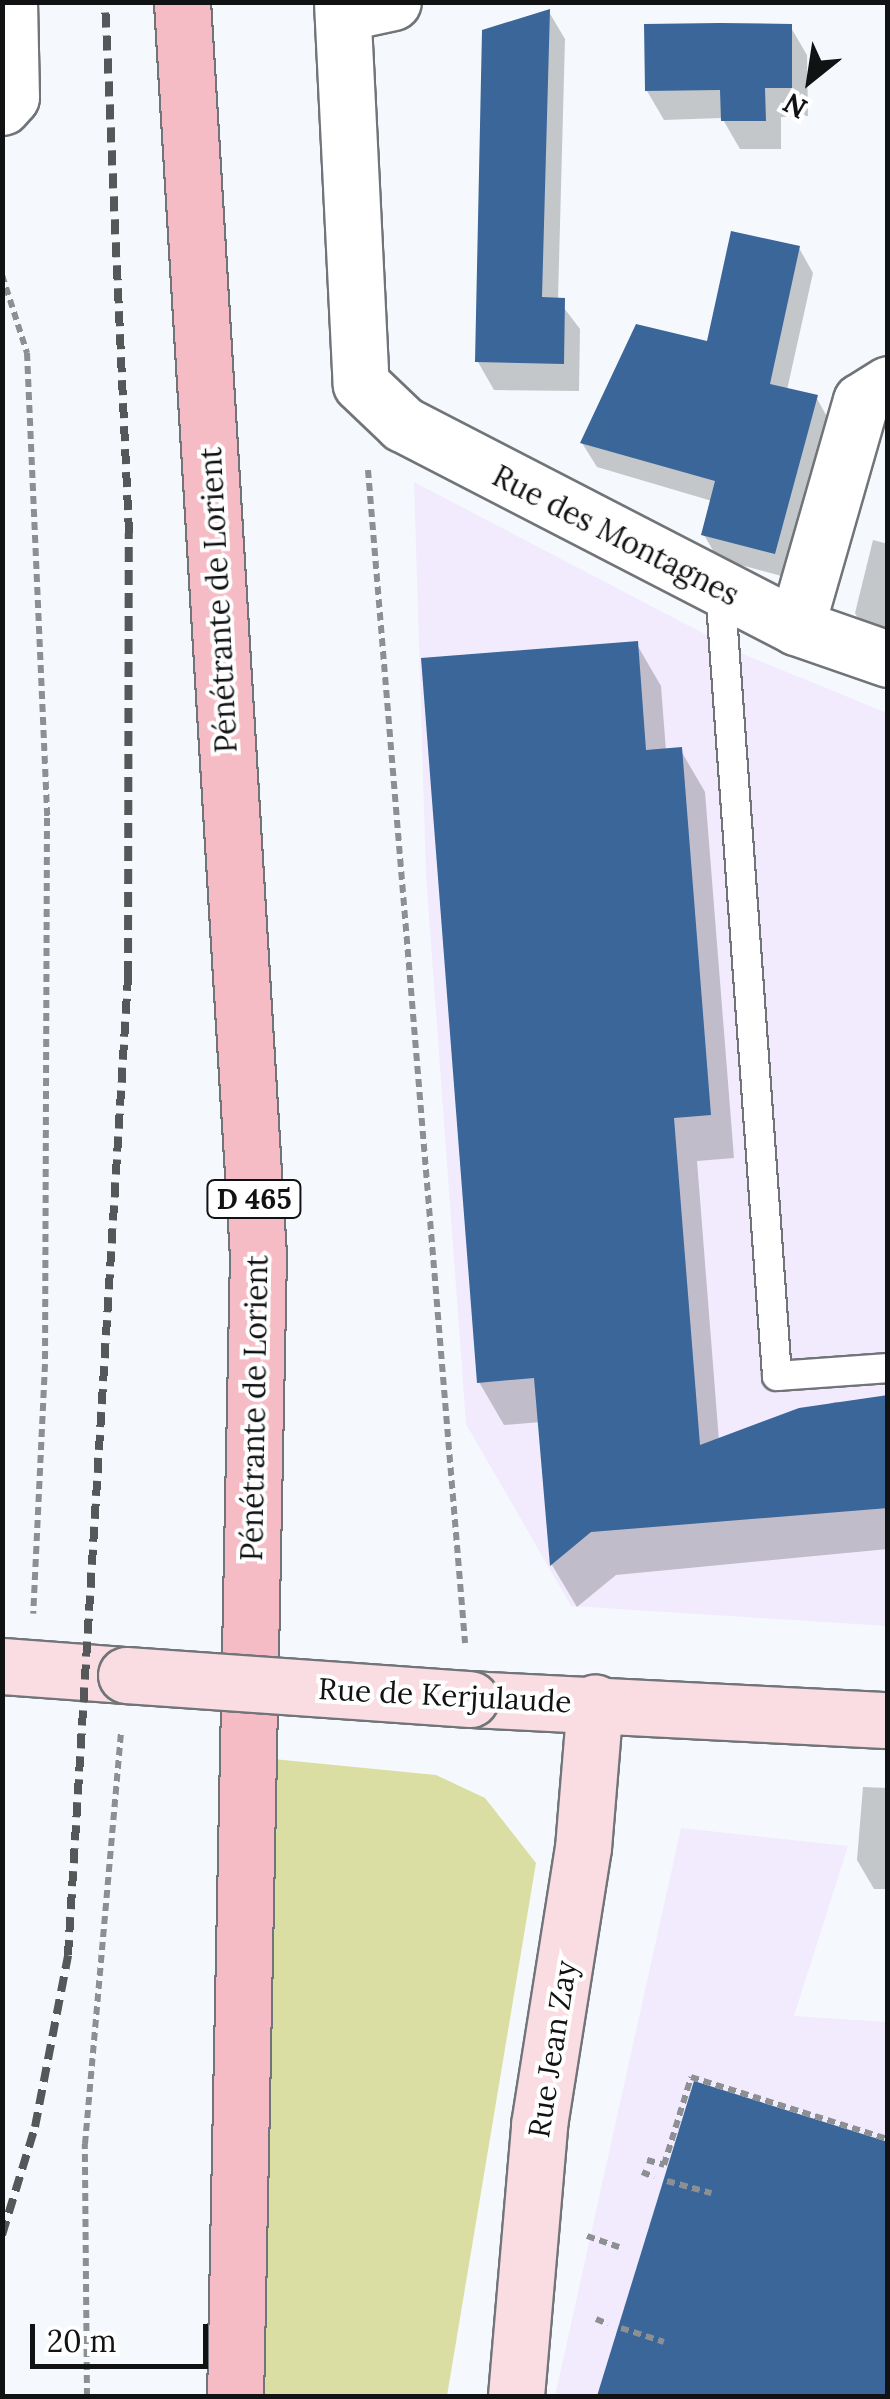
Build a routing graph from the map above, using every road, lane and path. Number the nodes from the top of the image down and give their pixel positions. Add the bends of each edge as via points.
1 (9, 2) edge
2 (182, 2) edge
3 (359, 6) edge
4 (7, 102) edge
5 (2, 274) edge
6 (360, 384) junction
7 (888, 384) edge
8 (720, 588) junction
9 (796, 627) junction
10 (888, 658) edge
11 (888, 1368) edge
12 (465, 1643) dead end
13 (16, 1667) edge
14 (126, 1675) junction
15 (595, 1702) junction
16 (888, 1720) edge
17 (888, 2138) edge
18 (647, 2160) dead end
19 (642, 2172) dead end
20 (654, 2177) dead end
21 (668, 2181) dead end
22 (711, 2193) dead end
23 (576, 2233) dead end
24 (619, 2247) dead end
25 (596, 2319) dead end
26 (608, 2324) dead end
27 (621, 2328) dead end
28 (664, 2342) dead end
29 (87, 2396) edge
30 (236, 2396) edge
31 (516, 2396) edge

1 - 4 street
2 - 30 main road, Pénétrante de Lorient / D 465 via 258,1254
3 - 6 street
5 - 13 path via 28,353 47,818 45,1364
6 - 8 street, Rue des Montagnes via 403,424
6 - 12 path
7 - 9 street via 861,401
8 - 9 street, Rue des Montagnes
8 - 11 lane via 778,1376
9 - 10 street, Rue des Montagnes
13 - 14 street, Rue de Kerjulaude
14 - 15 street, Rue de Kerjulaude, bridge
14 - 29 path via 85,2144
15 - 16 street, Rue de Kerjulaude
15 - 31 street, Rue Jean Zay via 584,1839 537,2144
17 - 18 path via 690,2077 664,2165
19 - 20 path
21 - 22 path
23 - 24 path
25 - 26 path
27 - 28 path

